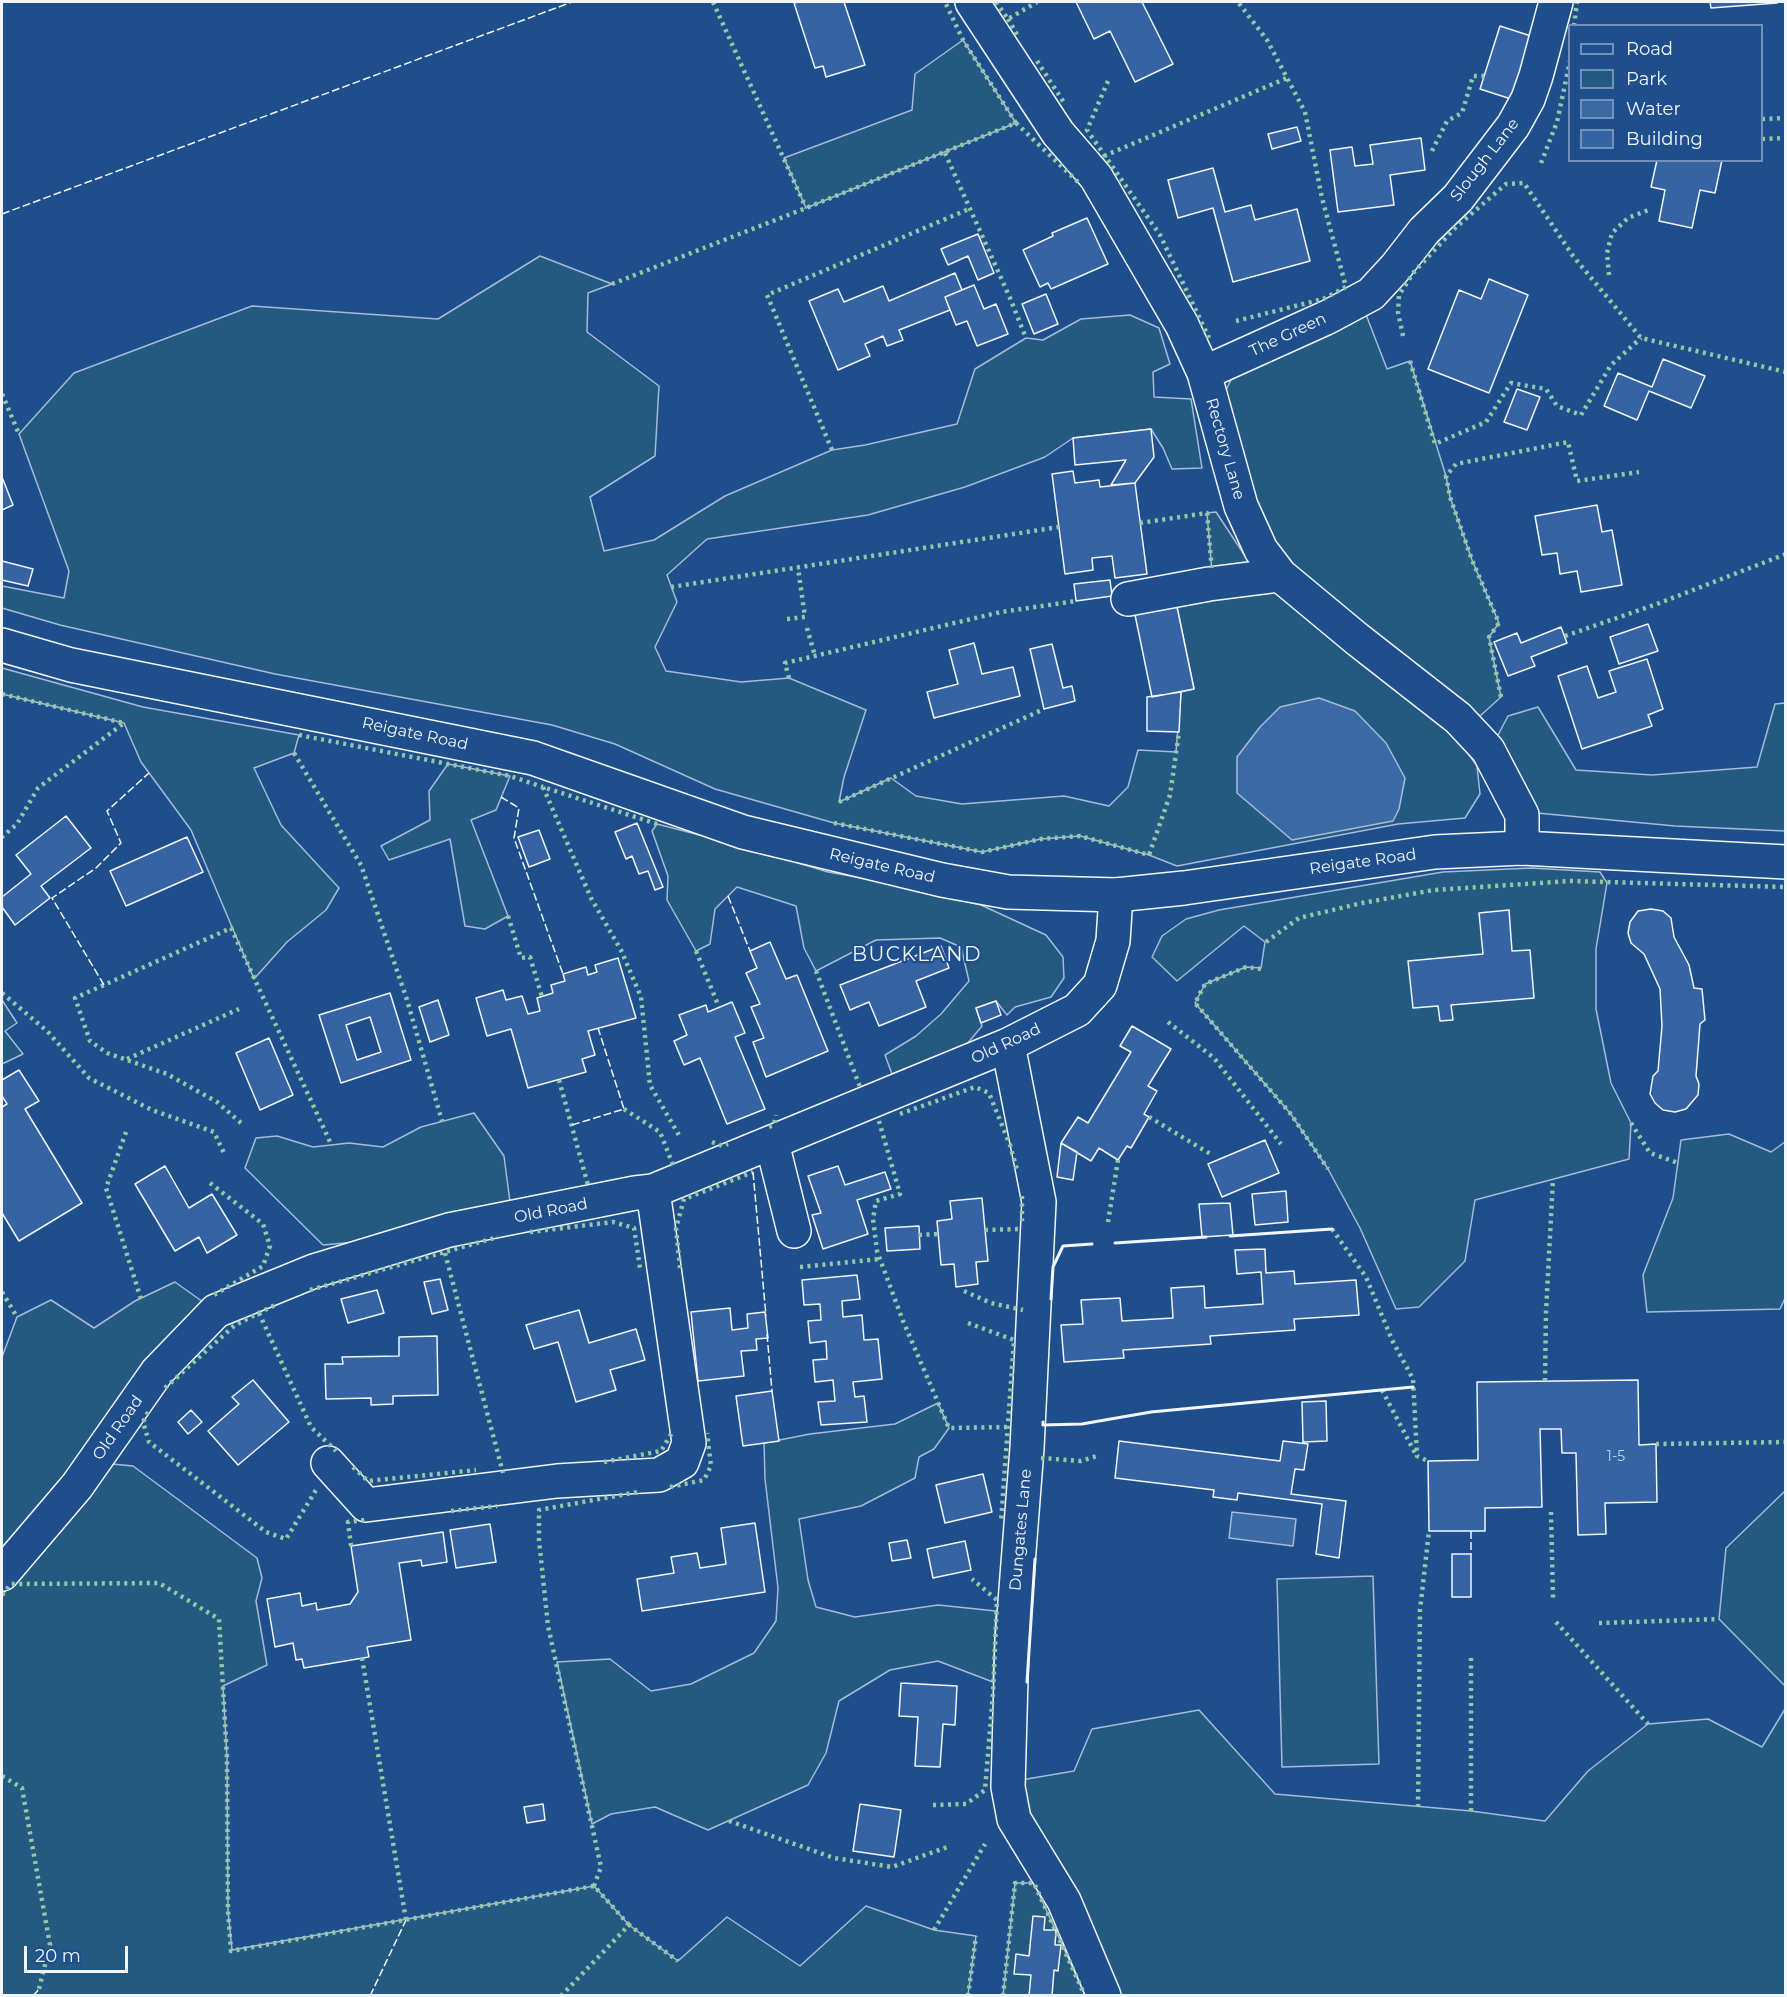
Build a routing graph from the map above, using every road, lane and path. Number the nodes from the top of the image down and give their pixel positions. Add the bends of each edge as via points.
1 (972, 2) edge
2 (1556, 2) edge
3 (1371, 294) joint
4 (1204, 373) junction
5 (1280, 575) junction
6 (1128, 599) dead end
7 (2, 645) edge
8 (1522, 848) junction
9 (1785, 862) edge
10 (1116, 895) junction
11 (1008, 1045) junction
12 (772, 1143) junction
13 (653, 1191) junction
14 (794, 1230) dead end
15 (328, 1463) dead end
16 (2, 1574) edge
17 (1104, 1995) edge

1 - 4 street, Rectory Lane via 1058,133 1096,177 1182,325
2 - 3 street, Slough Lane via 1536,76 1514,126 1458,198 1424,231
3 - 4 street, The Green
4 - 5 street, Rectory Lane via 1241,506 1261,550
5 - 6 street
5 - 8 street, Rectory Lane via 1458,718 1488,750 1522,815
7 - 10 street, Reigate Road via 71,664 533,758 743,832 942,880 1008,892
8 - 9 street, Reigate Road
8 - 10 street, Reigate Road via 1435,852
10 - 11 street, Old Road via 1113,941 1100,985 1077,1010
11 - 12 street, Old Road
11 - 17 street, Dungates Lane via 1039,1202 1027,1448 1012,1641 1008,1786 1014,1819 1064,1901
12 - 13 street, Old Road
12 - 14 street
13 - 15 street via 689,1443 682,1462 659,1475 557,1481 366,1505
13 - 16 street, Old Road via 449,1230 314,1271 216,1311 157,1372 77,1486

